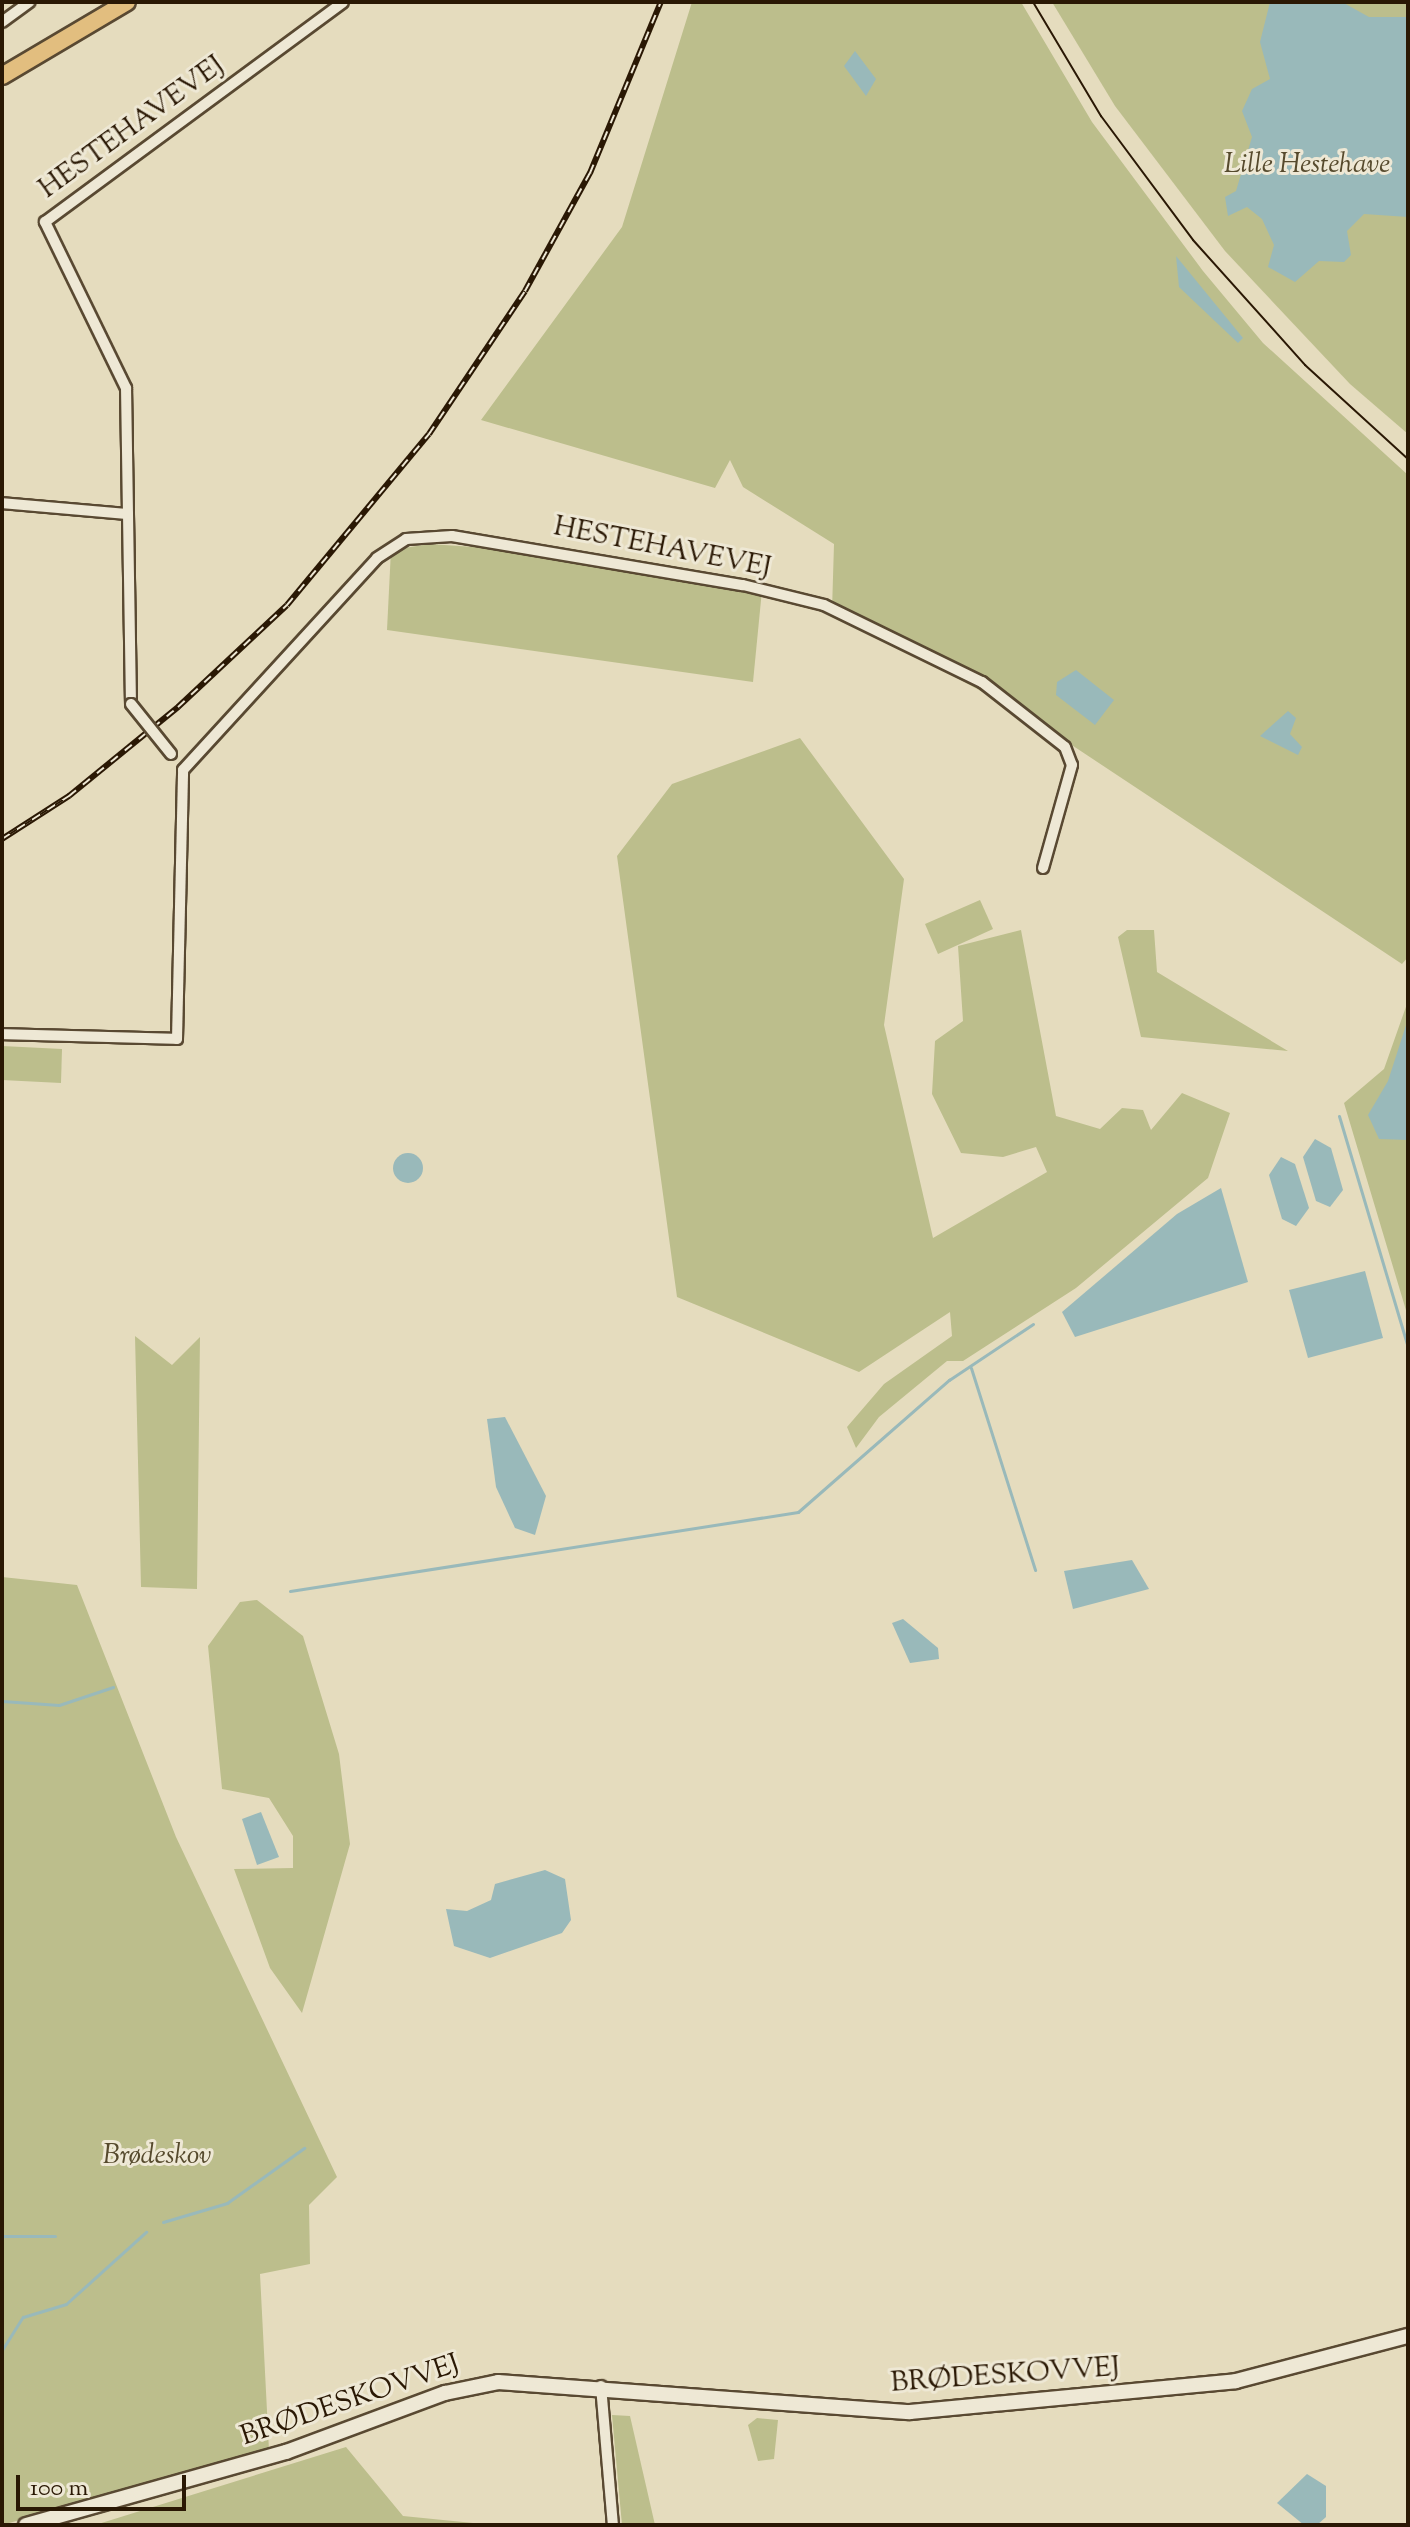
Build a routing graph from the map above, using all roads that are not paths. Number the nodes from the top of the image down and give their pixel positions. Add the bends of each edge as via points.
1 (30, 2) edge
2 (114, 2) edge
3 (127, 2) edge
4 (343, 2) edge
5 (2, 22) edge
6 (79, 29) junction
7 (2, 76) edge
8 (2, 503) edge
9 (128, 514) junction
10 (183, 770) junction
11 (1043, 868) dead end
12 (2, 1034) edge
13 (1408, 2336) edge
14 (601, 2386) junction
15 (26, 2525) edge
16 (613, 2525) edge

1 - 5 street
2 - 6 main road
3 - 6 main road
4 - 9 street, HESTEHAVEVEJ via 45,222 126,388
6 - 7 main road
8 - 9 street
9 - 10 street, HESTEHAVEVEJ, bridge via 131,704
10 - 11 street, HESTEHAVEVEJ via 377,558 406,539 452,536 824,605 982,682 1065,747 1072,765
10 - 12 street via 177,1039
13 - 14 street, BRØDESKOVVEJ via 1236,2381 910,2412
14 - 15 street, BRØDESKOVVEJ via 474,2385 286,2452
14 - 16 street

